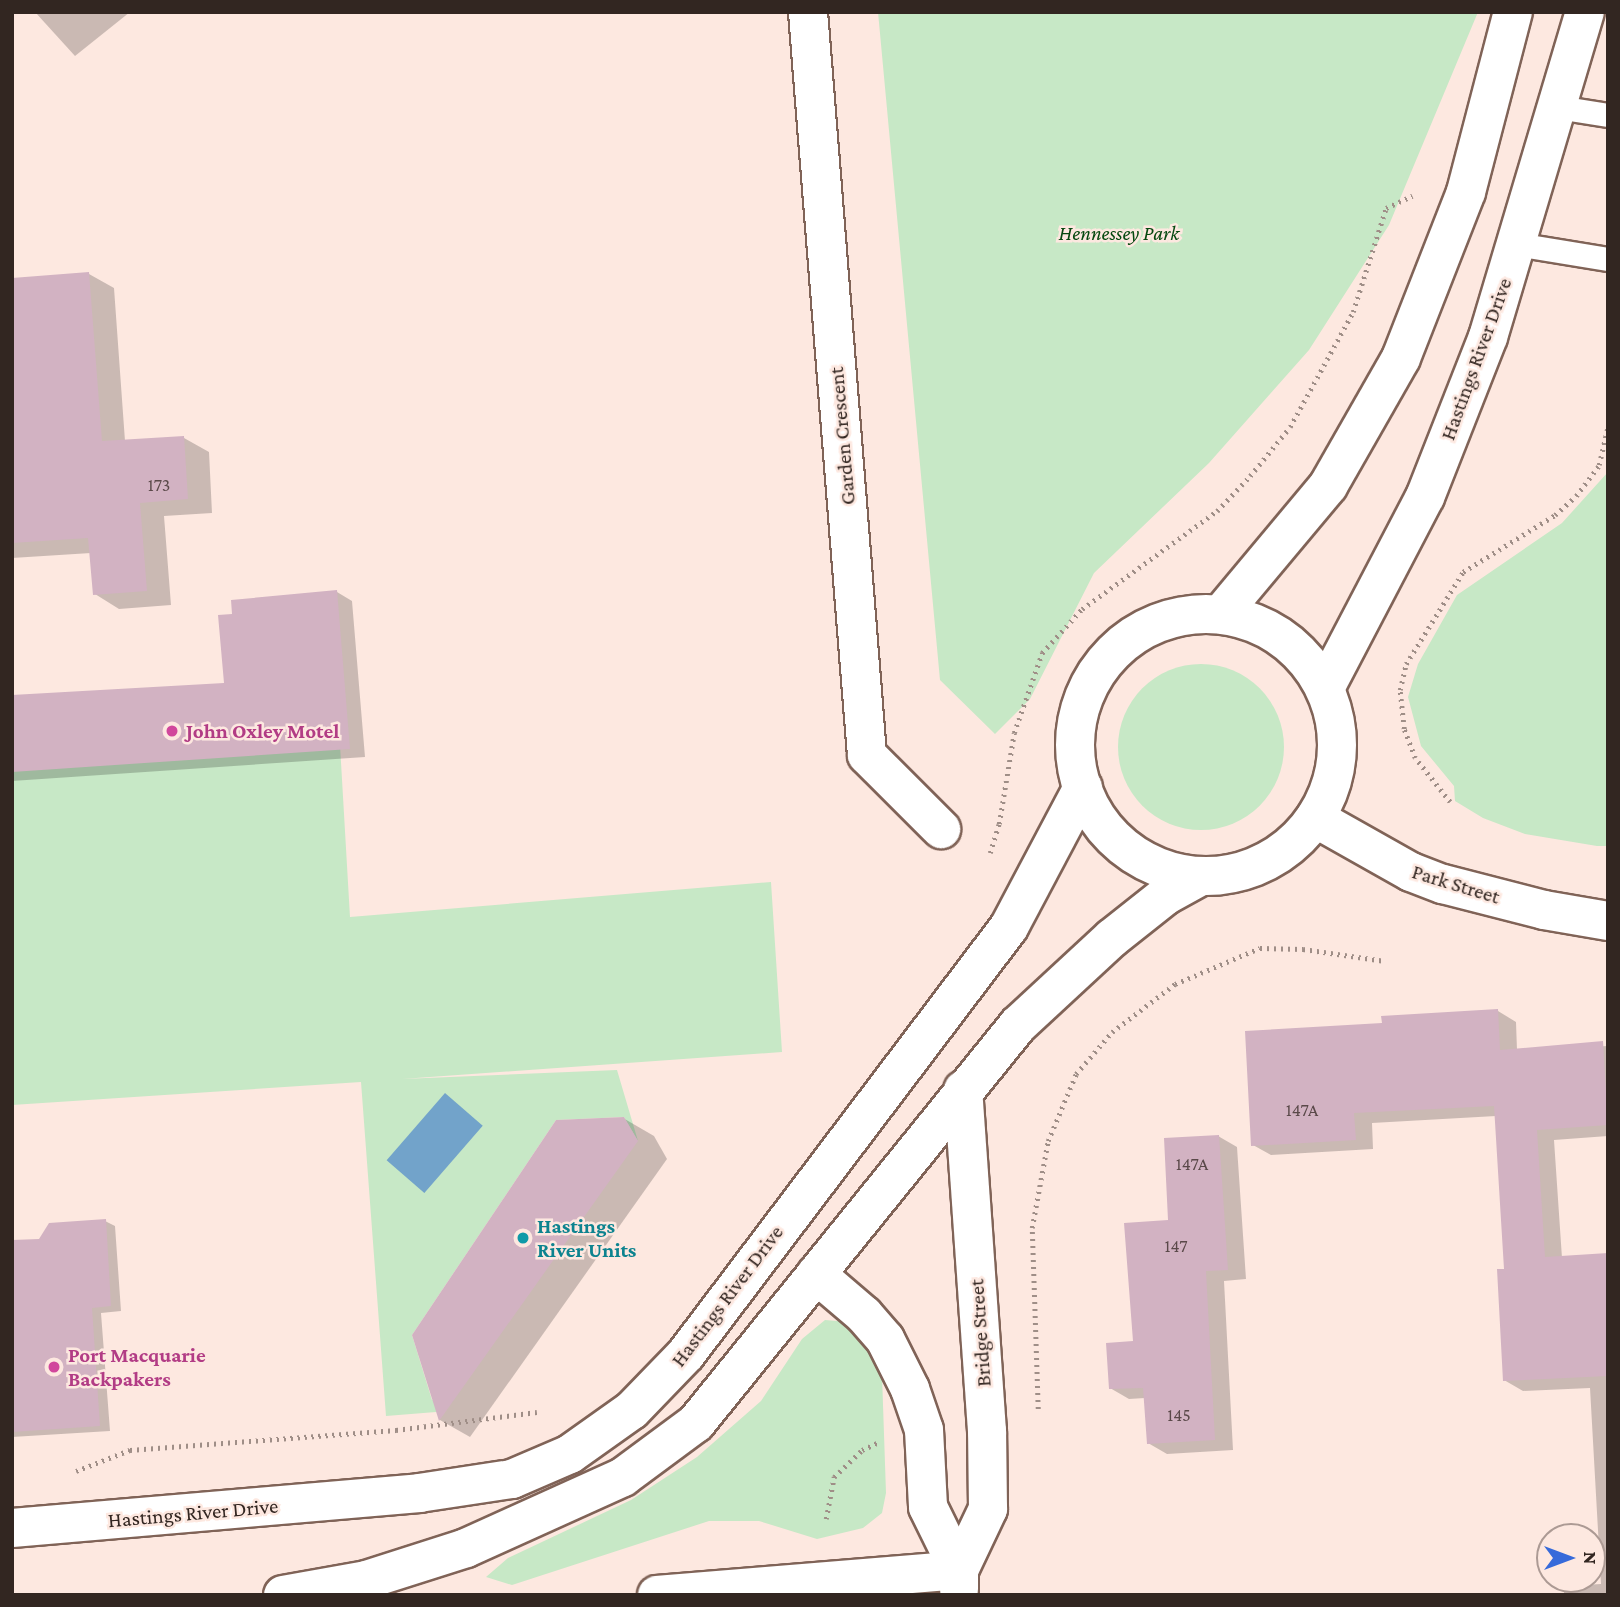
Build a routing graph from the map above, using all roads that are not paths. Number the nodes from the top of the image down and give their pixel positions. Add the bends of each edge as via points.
1 (808, 12) edge
2 (1513, 12) edge
3 (1585, 12) edge
4 (1557, 107) junction
5 (1608, 115) edge
6 (1516, 244) junction
7 (1608, 259) edge
8 (1220, 614) junction
9 (1325, 688) junction
10 (1083, 787) junction
11 (1315, 818) junction
12 (941, 830) dead end
13 (1201, 876) junction
14 (1608, 920) edge
15 (963, 1090) junction
16 (816, 1274) junction
17 (12, 1528) edge
18 (959, 1583) edge
19 (283, 1595) edge
20 (657, 1595) edge

1 - 12 main road, Garden Crescent via 867,755
2 - 8 main road via 1466,192 1401,358 1328,486
3 - 4 main road, Hastings River Drive
4 - 5 lane
4 - 6 main road, Hastings River Drive
6 - 7 lane
6 - 9 main road, Hastings River Drive via 1488,337 1425,497
8 - 9 main road via 1263,626 1300,652
8 - 10 main road via 1184,614 1147,626 1117,649 1093,678 1079,713 1075,750
9 - 11 main road via 1337,732 1334,766
10 - 13 main road via 1096,816 1133,852 1171,872
10 - 17 main road, Hastings River Drive via 1009,927 686,1354 632,1410 570,1454 512,1479 419,1493
11 - 13 main road via 1284,851 1255,866
11 - 14 main road, Park Street via 1411,872 1443,884 1544,910
13 - 15 main road via 1165,896 1112,938 1018,1025
15 - 16 main road
15 - 18 main road, Bridge Street via 987,1431 988,1509
16 - 18 main road via 885,1339 910,1389 925,1430 928,1507
16 - 19 main road via 696,1423 623,1477 466,1548 366,1580
18 - 20 main road

